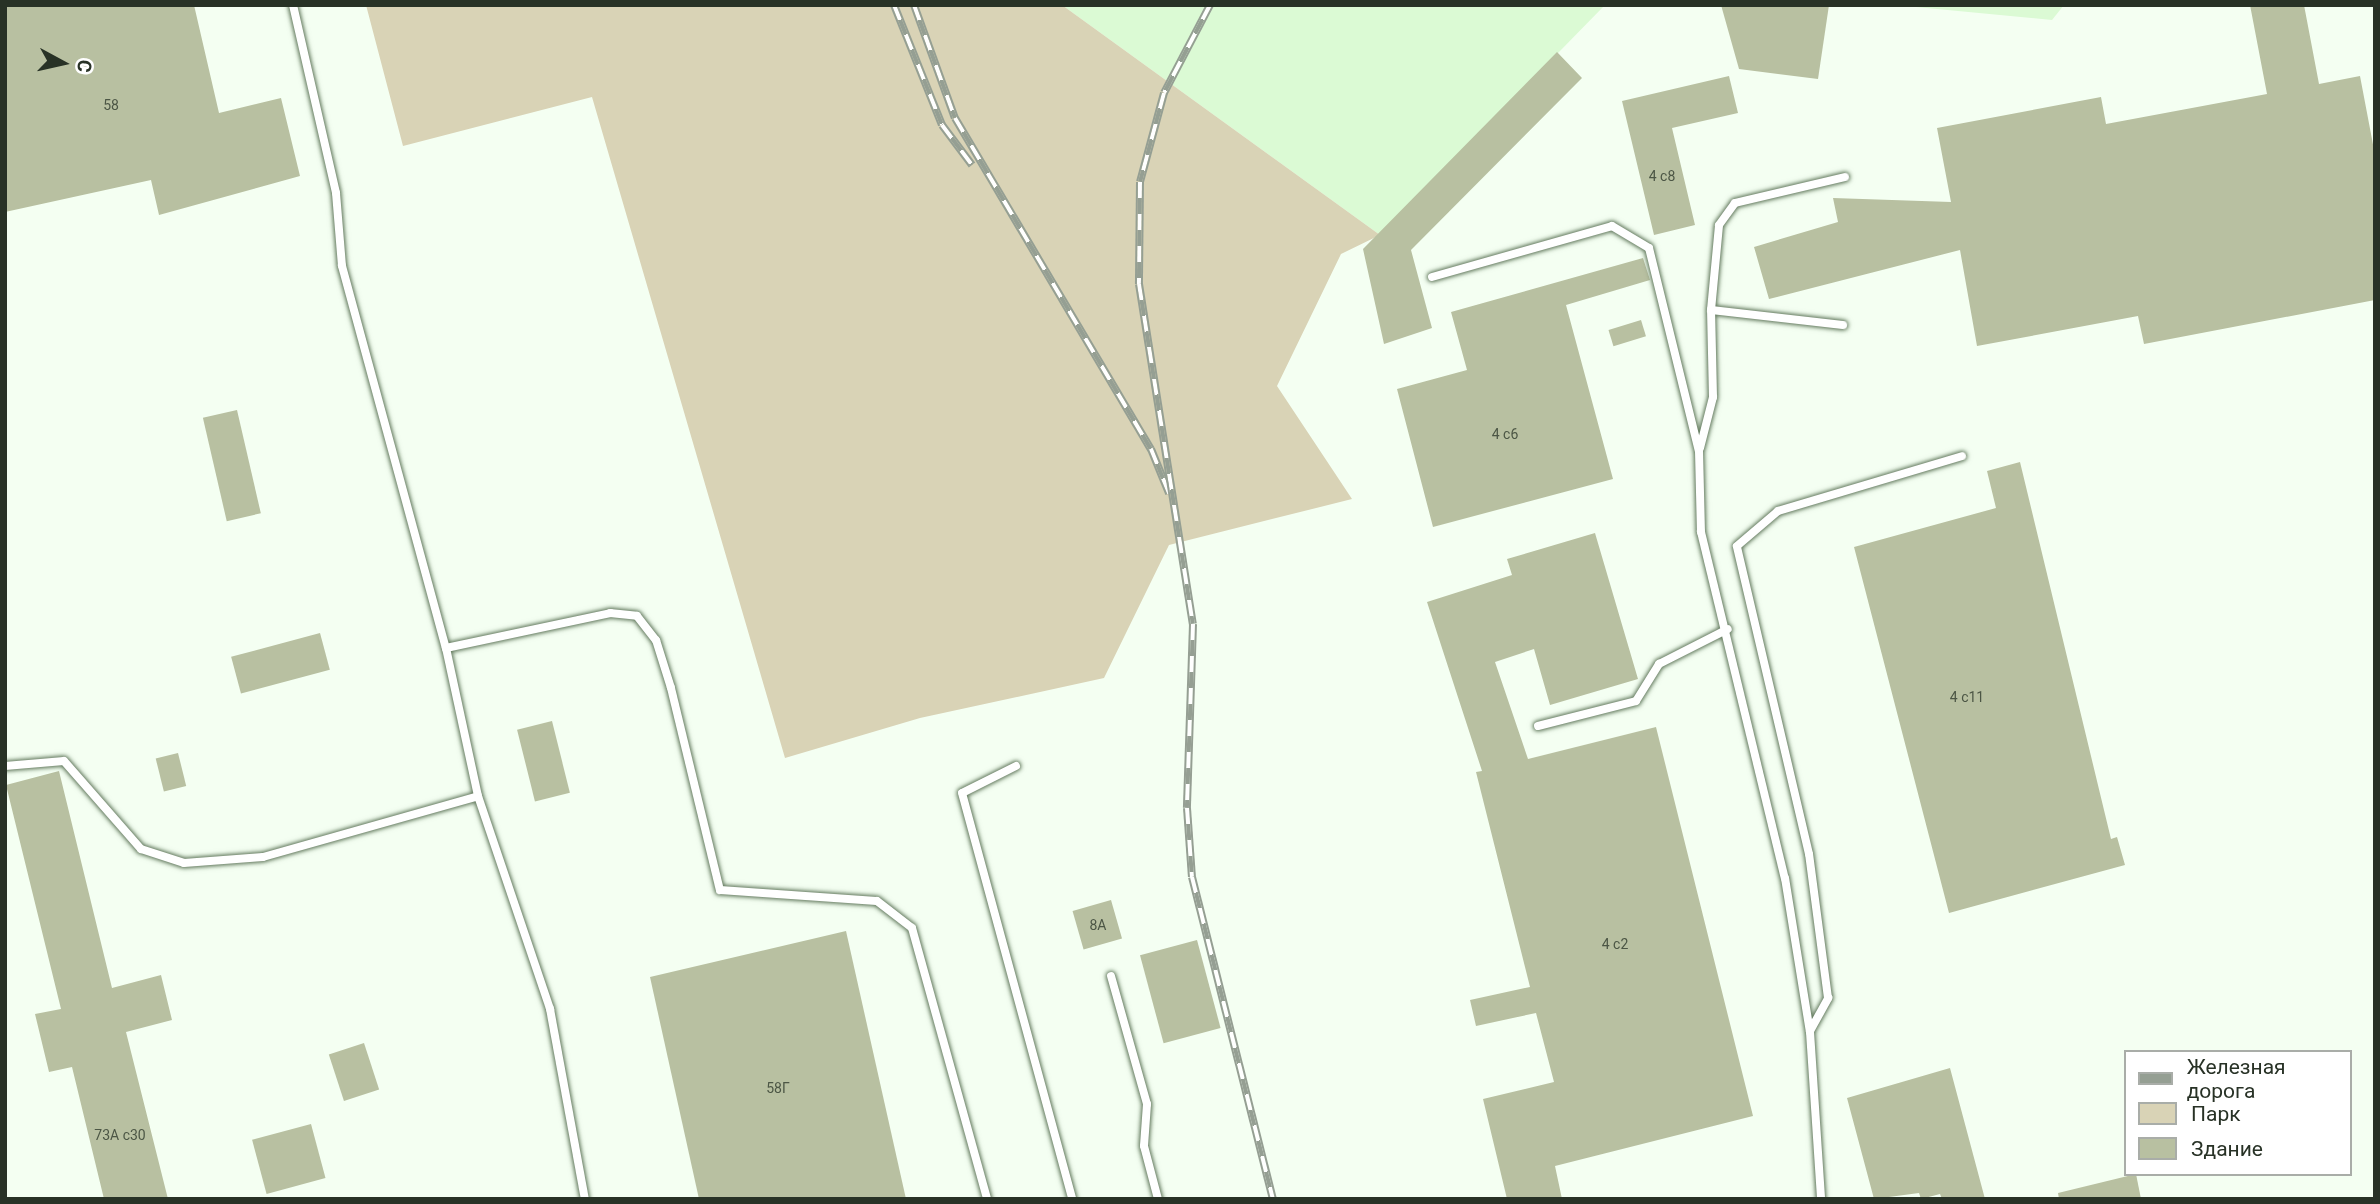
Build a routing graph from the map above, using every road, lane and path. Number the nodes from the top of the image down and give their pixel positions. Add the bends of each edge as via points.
1 (293, 5) edge
2 (1846, 177) dead end
3 (1432, 277) dead end
4 (1711, 310) junction
5 (1843, 324) dead end
6 (1699, 451) junction
7 (1962, 457) dead end
8 (1728, 629) junction
9 (446, 648) junction
10 (1538, 726) dead end
11 (5, 766) edge
12 (1016, 766) dead end
13 (478, 796) junction
14 (1111, 976) dead end
15 (1810, 1032) junction
16 (585, 1199) edge
17 (987, 1199) edge
18 (1072, 1199) edge
19 (1158, 1199) edge
20 (1821, 1199) edge

1 - 9 lane via 336,193 342,266
2 - 4 lane via 1735,204 1719,225
3 - 6 lane via 1612,226 1649,248
4 - 5 lane
4 - 6 lane via 1713,397
6 - 8 lane via 1701,532
7 - 15 lane via 1778,511 1737,546 1809,854 1828,998
8 - 10 lane via 1659,664 1636,701
8 - 15 lane via 1785,878
9 - 13 lane
9 - 17 lane via 610,613 637,617 656,639 671,688 720,890 877,901 912,928
11 - 13 lane via 64,761 141,849 184,863 263,857
12 - 18 lane via 962,793
13 - 16 lane via 550,1009
14 - 19 lane via 1147,1104 1144,1146
15 - 20 lane

